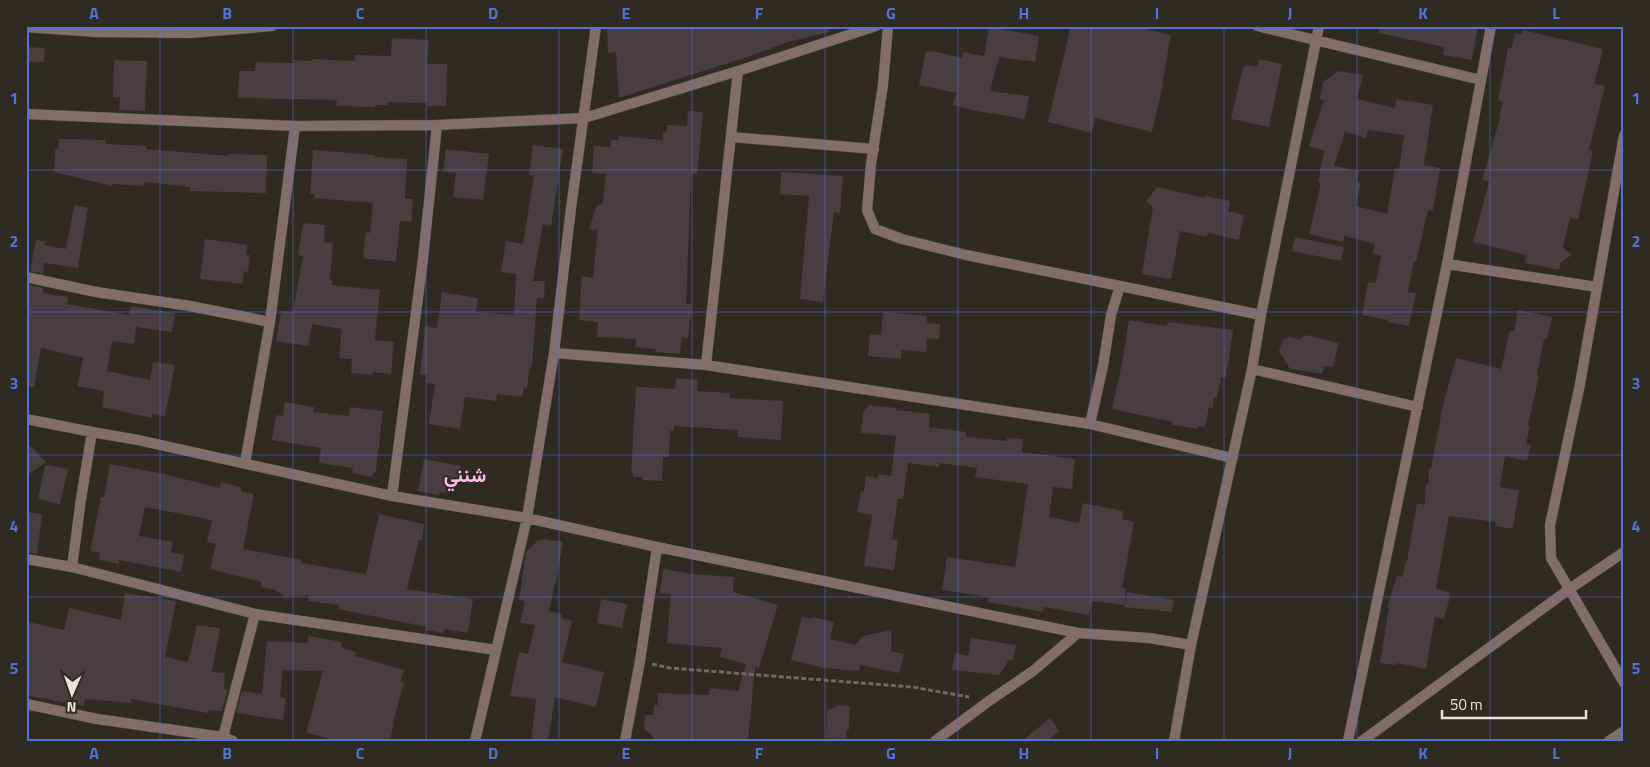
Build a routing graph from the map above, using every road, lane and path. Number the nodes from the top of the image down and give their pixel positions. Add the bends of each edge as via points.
1 (272, 26) edge
2 (596, 26) edge
3 (876, 26) edge
4 (888, 26) edge
5 (1257, 26) edge
6 (1320, 26) edge
7 (1490, 26) edge
8 (26, 28) edge
9 (1317, 40) junction
10 (738, 71) junction
11 (1481, 80) junction
12 (26, 114) edge
13 (584, 118) junction
14 (437, 124) junction
15 (295, 126) junction
16 (1624, 135) edge
17 (731, 137) junction
18 (874, 149) junction
19 (1447, 264) junction
20 (26, 277) edge
21 (1120, 286) junction
22 (1597, 287) junction
23 (1261, 315) junction
24 (270, 322) junction
25 (554, 353) junction
26 (706, 365) junction
27 (1252, 369) junction
28 (1418, 407) junction
29 (26, 419) edge
30 (1090, 424) junction
31 (92, 432) junction
32 (1232, 458) junction
33 (246, 463) junction
34 (392, 496) junction
35 (527, 518) junction
36 (657, 547) junction
37 (1624, 552) edge
38 (26, 559) edge
39 (72, 568) junction
40 (1568, 590) junction
41 (254, 614) junction
42 (1078, 633) junction
43 (1191, 645) junction
44 (496, 650) junction
45 (640, 662) junction
46 (1624, 683) edge
47 (989, 701) junction
48 (26, 704) edge
49 (1624, 731) edge
50 (228, 739) edge
51 (475, 741) edge
52 (625, 741) edge
53 (935, 741) edge
54 (1174, 741) edge
55 (1348, 741) edge
56 (1362, 741) edge
57 (1609, 741) edge

1 - 8 street via 190,32
2 - 13 street
3 - 10 street
4 - 18 street
5 - 9 street
6 - 9 street
7 - 11 street
9 - 11 street
9 - 23 street
10 - 13 street
10 - 17 street
11 - 19 street
12 - 15 street
13 - 14 street
13 - 25 street
14 - 15 street
14 - 34 street
15 - 24 street
16 - 22 street
17 - 18 street
17 - 26 street
18 - 21 street via 868,210 875,229 966,255
19 - 22 street
19 - 28 street
20 - 24 street
21 - 23 street
21 - 30 street via 1112,310
22 - 40 street via 1550,525 1550,558
23 - 27 street
24 - 33 street
25 - 26 street
25 - 35 street
26 - 30 street
27 - 28 street
27 - 32 street
28 - 55 street
29 - 31 street
30 - 32 street
31 - 33 street
31 - 39 street
32 - 43 street
33 - 34 street
34 - 35 street
35 - 36 street
35 - 44 street
36 - 42 street
36 - 45 street
37 - 40 street
38 - 39 street
39 - 41 street
40 - 46 street
40 - 56 street
41 - 44 street
41 - 50 street
42 - 43 street
42 - 47 street via 1034,671
43 - 54 street
44 - 51 street
45 - 47 path via 670,668 912,686
45 - 52 street
47 - 53 street
48 - 50 street via 97,719
49 - 57 street

